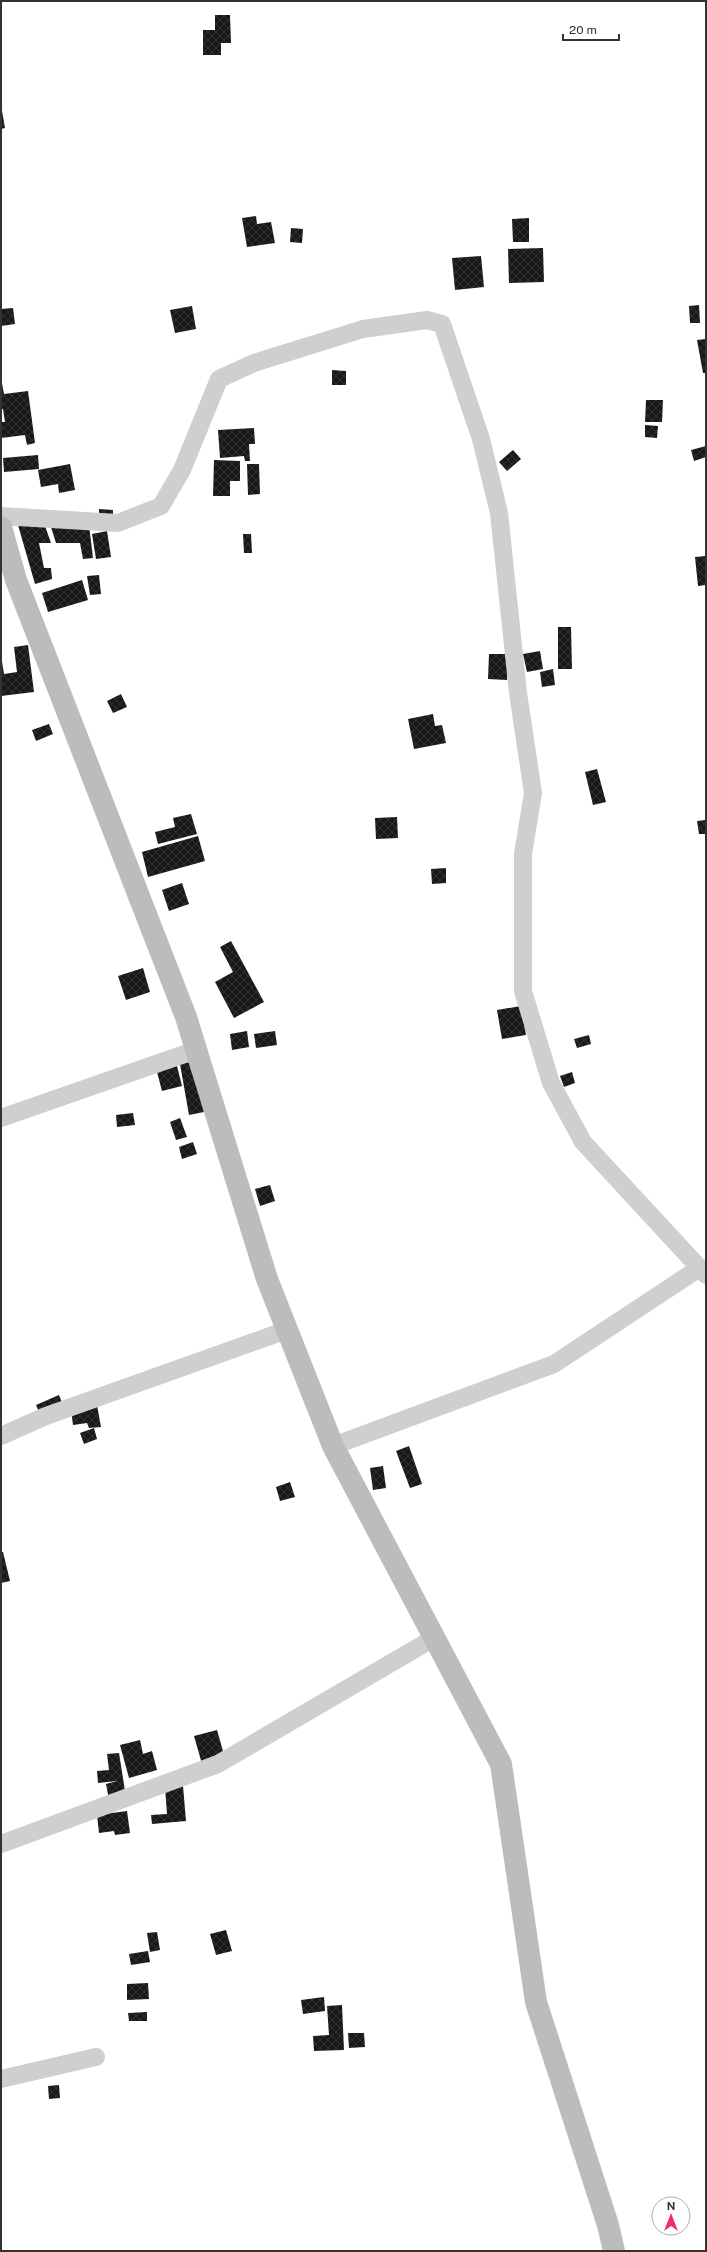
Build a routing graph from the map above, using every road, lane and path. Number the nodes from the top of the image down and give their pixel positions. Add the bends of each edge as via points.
1 (1, 516) edge
2 (1, 527) edge
3 (196, 1050) junction
4 (1, 1118) edge
5 (702, 1272) edge
6 (287, 1330) junction
7 (1, 1436) edge
8 (333, 1446) junction
9 (434, 1638) junction
10 (1, 1844) edge
11 (96, 2057) dead end
12 (1, 2078) edge
13 (614, 2251) edge

1 - 5 street via 118,524 161,506 182,470 219,379 254,363 363,329 427,320 442,324 481,439 499,513 518,692 533,793 523,854 523,991 551,1083 583,1142
2 - 3 street via 16,580 186,1017
3 - 4 street
3 - 6 street via 267,1279
5 - 8 street via 554,1364
6 - 7 street via 46,1416
6 - 8 street
8 - 9 street
9 - 10 street via 218,1764
9 - 13 street via 500,1764 536,2002 608,2225
11 - 12 street

